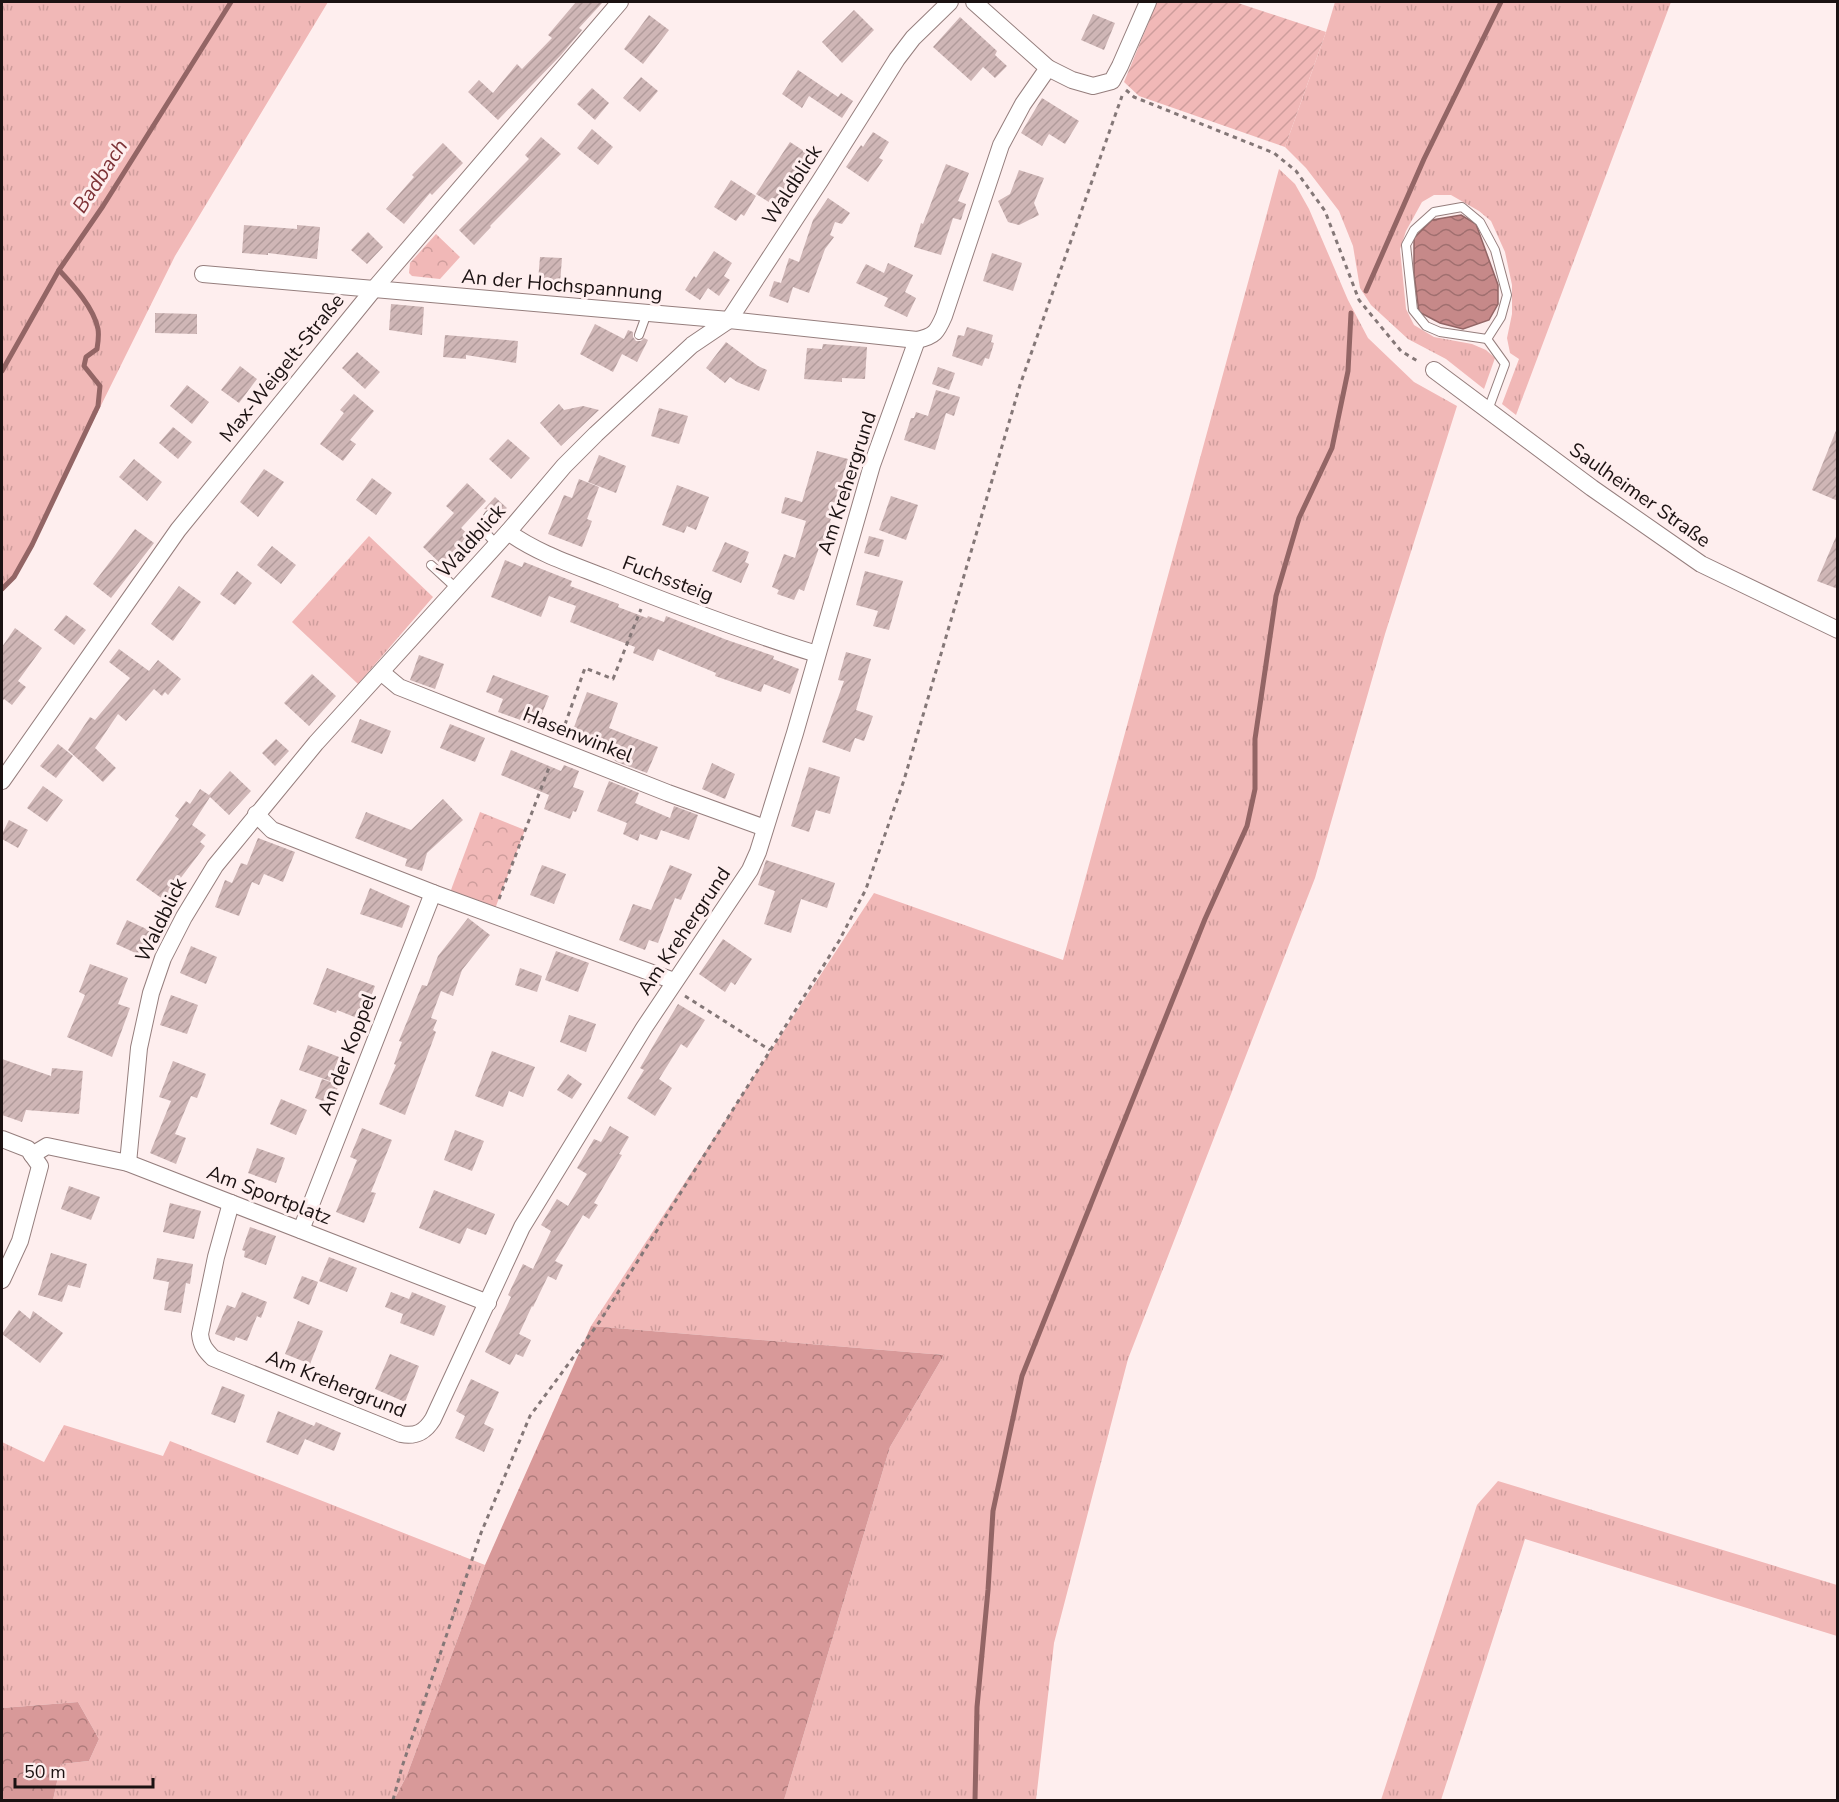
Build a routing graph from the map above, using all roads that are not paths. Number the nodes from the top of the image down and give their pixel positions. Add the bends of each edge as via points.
1 (620, 2) edge
2 (950, 2) edge
3 (974, 2) edge
4 (1148, 2) edge
5 (1048, 68) junction
6 (203, 274) dead end
7 (374, 289) junction
8 (647, 314) junction
9 (729, 320) junction
10 (639, 336) dead end
11 (1487, 339) junction
12 (917, 340) junction
13 (1434, 370) road end
14 (1488, 410) junction
15 (489, 515) dead end
16 (502, 538) junction
17 (431, 565) dead end
18 (457, 589) junction
19 (1838, 630) edge
20 (817, 654) junction
21 (381, 672) junction
22 (2, 781) edge
23 (256, 814) junction
24 (765, 828) junction
25 (433, 893) junction
26 (672, 984) junction
27 (2, 1139) edge
28 (32, 1155) junction
29 (128, 1163) junction
30 (231, 1203) junction
31 (301, 1230) junction
32 (2, 1280) edge
33 (488, 1302) junction

1 - 7 street, Max-Weigelt-Straße
2 - 9 street, Waldblick via 897,59
3 - 5 street
4 - 5 street via 1112,81 1093,86
5 - 12 street via 1001,145 937,331
6 - 7 street, An der Hochspannung
7 - 8 street, An der Hochspannung
7 - 22 street, Max-Weigelt-Straße via 178,530
8 - 9 street, An der Hochspannung
8 - 10 lane
9 - 12 street, An der Hochspannung
9 - 16 street, Waldblick via 692,345 596,434
11 - 11 lane via 1501,317 1507,295 1495,250 1480,222 1462,207 1434,212 1414,230 1406,245 1413,310 1426,326 1440,332
11 - 14 lane via 1505,364
12 - 20 street, Am Krehergrund via 872,465
13 - 14 street, Saulheimer Straße
14 - 19 street, Saulheimer Straße via 1701,564
15 - 16 lane via 484,529
16 - 18 street, Waldblick
16 - 20 street, Fuchssteig
17 - 18 lane
18 - 21 street, Waldblick
20 - 24 street, Am Krehergrund
21 - 23 street, Waldblick
21 - 24 street, Hasenwinkel via 399,687 668,794
23 - 25 street via 272,830
23 - 29 street, Waldblick via 197,892 163,958 139,1048
24 - 26 street, Am Krehergrund via 750,870
25 - 26 street
25 - 31 street, An der Koppel
26 - 33 street, Am Krehergrund via 522,1227
27 - 28 street
28 - 29 street, Am Sportplatz via 47,1146
28 - 32 street via 40,1166 34,1195 20,1241
29 - 30 street, Am Sportplatz
30 - 31 street, Am Sportplatz
30 - 33 street, Am Krehergrund via 200,1334 206,1351 213,1358 401,1434 411,1436 429,1426
31 - 33 street, Am Sportplatz

